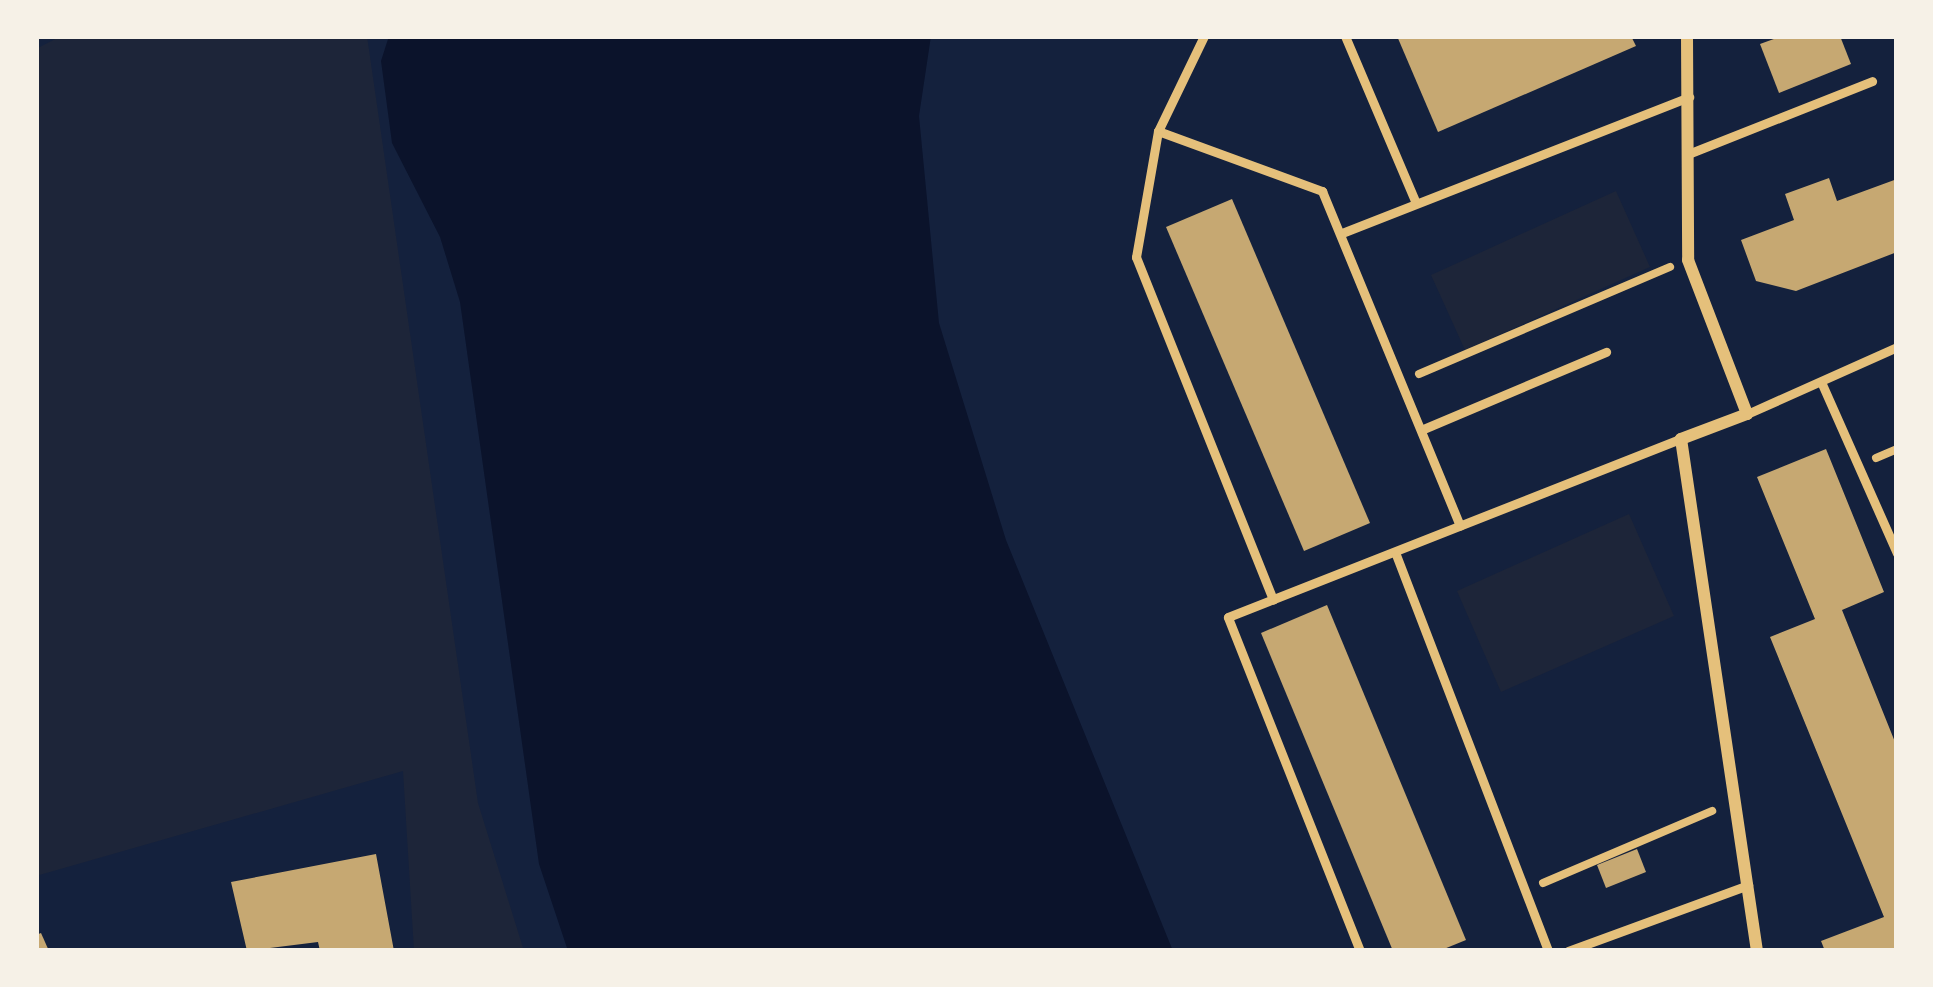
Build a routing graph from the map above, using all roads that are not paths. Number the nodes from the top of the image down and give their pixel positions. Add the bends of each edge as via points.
1 (1204, 36) edge
2 (1345, 36) edge
3 (1688, 36) edge
4 (1872, 81) dead end
5 (1689, 97) junction
6 (1158, 131) junction
7 (1688, 154) junction
8 (1416, 203) junction
9 (1342, 233) junction
10 (1897, 347) edge
11 (1606, 352) dead end
12 (1822, 384) junction
13 (1747, 413) junction
14 (1421, 430) junction
15 (1681, 440) junction
16 (1460, 526) junction
17 (1395, 552) junction
18 (1897, 553) edge
19 (1273, 600) junction
20 (1748, 885) junction
21 (1360, 951) edge
22 (1548, 951) edge
23 (1568, 951) edge
24 (1757, 951) edge

1 - 6 lane
2 - 8 lane
3 - 5 street
4 - 7 lane
5 - 7 street
5 - 8 lane
6 - 9 lane via 1322,190
6 - 19 lane via 1136,257
7 - 13 street via 1688,260
8 - 9 lane
9 - 14 lane
10 - 12 lane
11 - 14 lane
12 - 13 lane
12 - 18 lane
13 - 15 street
14 - 16 lane
15 - 16 lane
15 - 20 street
16 - 17 lane
17 - 19 lane
17 - 22 lane
19 - 21 lane via 1228,617
20 - 23 lane
20 - 24 street

